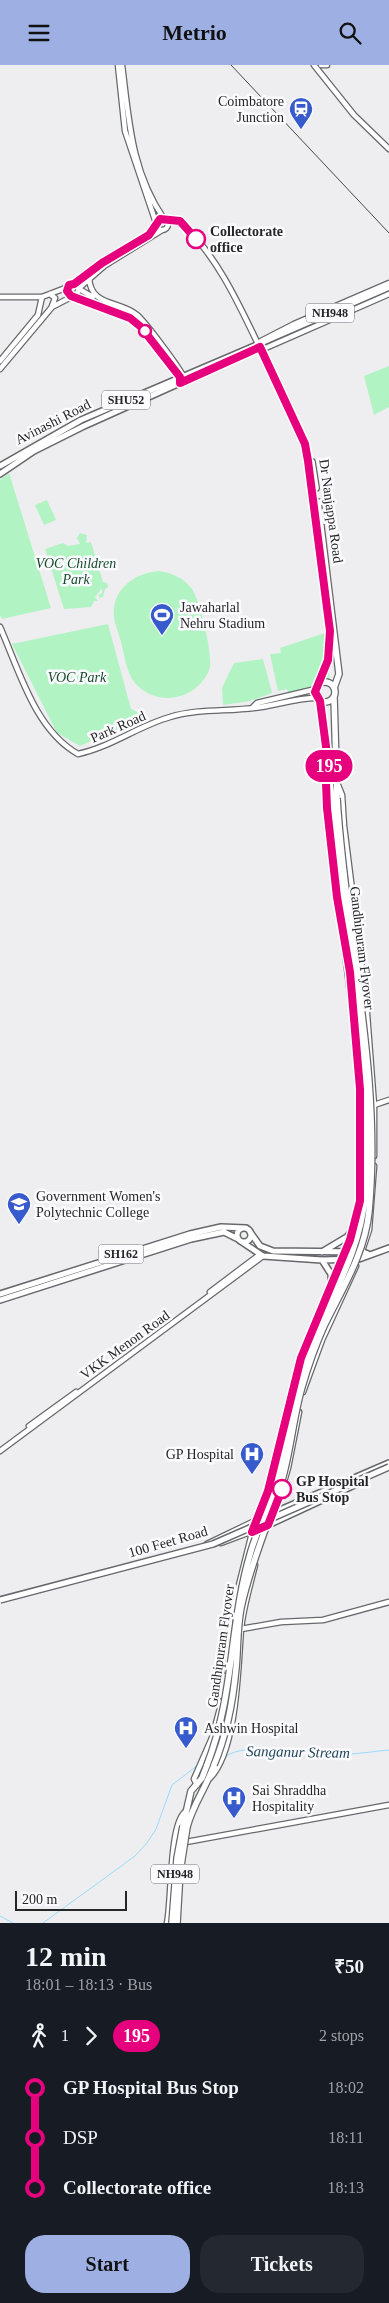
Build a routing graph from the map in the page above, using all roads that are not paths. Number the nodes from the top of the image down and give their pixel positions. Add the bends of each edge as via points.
1 (120, 65) edge
2 (314, 65) edge
3 (321, 65) edge
4 (327, 65) edge
5 (389, 149) edge
6 (164, 219) junction
7 (180, 221) junction
8 (156, 224) junction
9 (165, 229) junction
10 (89, 277) junction
11 (389, 285) edge
12 (68, 287) junction
13 (77, 287) junction
14 (62, 289) junction
15 (389, 292) edge
16 (50, 294) junction
17 (73, 295) junction
18 (1, 296) edge
19 (42, 297) junction
20 (65, 299) junction
21 (98, 299) junction
22 (52, 307) junction
23 (341, 311) dead end
24 (335, 313) dead end
25 (271, 341) junction
26 (262, 347) junction
27 (0, 361) edge
28 (0, 369) edge
29 (182, 379) junction
30 (84, 419) junction
31 (86, 425) junction
32 (70, 429) junction
33 (0, 466) edge
34 (0, 474) edge
35 (330, 619) junction
36 (0, 627) edge
37 (318, 687) junction
38 (334, 688) junction
39 (334, 697) junction
40 (318, 699) junction
41 (253, 707) junction
42 (330, 777) junction
43 (338, 785) junction
44 (334, 798) junction
45 (389, 1100) edge
46 (374, 1105) junction
47 (361, 1114) junction
48 (355, 1227) junction
49 (248, 1230) junction
50 (240, 1241) junction
51 (389, 1248) edge
52 (345, 1252) junction
53 (319, 1253) junction
54 (365, 1253) junction
55 (261, 1255) junction
56 (360, 1259) junction
57 (322, 1260) junction
58 (342, 1260) junction
59 (332, 1287) junction
60 (0, 1294) edge
61 (0, 1300) edge
62 (0, 1449) edge
63 (389, 1466) edge
64 (274, 1513) junction
65 (258, 1519) junction
66 (268, 1525) junction
67 (252, 1532) junction
68 (0, 1600) edge
69 (389, 1602) edge
70 (242, 1629) junction
71 (217, 1765) junction
72 (209, 1779) junction
73 (195, 1786) junction
74 (204, 1791) junction
75 (190, 1794) junction
76 (199, 1799) junction
77 (389, 1805) edge
78 (185, 1812) junction
79 (185, 1827) junction
80 (175, 1844) junction
81 (167, 1923) edge
82 (172, 1923) edge
83 (177, 1923) edge

1 - 6 street via 130,136 148,191
1 - 8 street via 125,131
2 - 5 street via 354,115
3 - 4 street
6 - 7 street
6 - 8 street
6 - 9 street
7 - 9 street
7 - 26 street via 207,252 233,291
8 - 9 street via 157,228
8 - 13 street via 144,238 102,263
9 - 10 street
10 - 13 street
10 - 21 street via 90,288
11 - 25 highway, NH948
11 - 26 street via 266,337
12 - 13 street
12 - 14 street
12 - 17 street via 68,293
13 - 17 street
13 - 21 street
14 - 16 street
14 - 20 street
15 - 25 highway, NH948
15 - 26 street
16 - 19 street
16 - 22 street via 56,300
17 - 20 street
17 - 29 street via 130,318 141,327
18 - 19 street
19 - 27 street via 38,315
20 - 22 street
21 - 29 street via 137,315
22 - 28 street
23 - 24 street
25 - 26 highway, NH948
26 - 29 main road, Avinashi Road / SHU52
26 - 35 highway, Dr Nanjappa Road / NH948 via 308,443
29 - 30 main road, Avinashi Road / SHU52
29 - 31 main road, Avinashi Road / SHU52
30 - 31 main road
30 - 32 main road, Avinashi Road / SHU52
31 - 32 main road, Avinashi Road / SHU52
32 - 33 main road, Avinashi Road / SHU52
32 - 34 main road, Avinashi Road / SHU52
35 - 37 highway, Dr Nanjappa Road / NH948 via 329,647
35 - 38 highway, Dr Nanjappa Road / NH948 via 339,674
36 - 41 street, Park Road via 38,712 67,748 78,755 168,717
37 - 38 highway via 330,683
37 - 40 highway, NH948
37 - 41 street
38 - 39 highway, NH948
39 - 40 highway via 326,702
39 - 43 highway, NH948
40 - 41 street, Park Road
40 - 42 highway, NH948
42 - 44 highway, Gandhipuram Flyover / NH948
42 - 47 street via 326,783 327,808 350,972
43 - 44 highway, Gandhipuram Flyover / NH948
43 - 46 street via 342,795 359,942
44 - 71 highway, Gandhipuram Flyover / NH948, bridge via 359,972 370,1104 369,1211 357,1257 308,1365 282,1479 251,1567 238,1622 232,1703
44 - 73 highway, Gandhipuram Flyover / NH948, bridge via 334,834 354,973 367,1121 364,1210 354,1251 305,1364 293,1404 277,1479 251,1549 236,1608 230,1680 223,1716 207,1765
45 - 46 street
46 - 47 street
46 - 54 street via 373,1195
47 - 48 street via 360,1201
48 - 52 street
48 - 53 main road via 338,1244
49 - 50 main road via 250,1239
49 - 50 main road via 238,1231
49 - 53 main road via 260,1245 273,1251
49 - 60 main road, SH162 via 222,1227 190,1233
50 - 55 main road, SH162
50 - 61 main road, SH162 via 224,1232 191,1239
51 - 54 main road
52 - 53 main road
52 - 54 main road
52 - 58 street
54 - 56 main road
55 - 57 main road
55 - 62 street, VKK Menon Road
56 - 58 main road
56 - 64 street via 312,1365 300,1401 288,1468
57 - 58 main road
57 - 59 main road via 330,1274
58 - 59 street
59 - 65 street via 301,1358 276,1466
63 - 64 main road, 100 Feet Road
63 - 66 main road, 100 Feet Road
63 - 68 main road, bridge via 213,1544
64 - 65 street, 100 Feet Road
64 - 66 street
65 - 67 street
65 - 68 street, 100 Feet Road via 203,1545
66 - 67 street, 100 Feet Road
66 - 70 street
67 - 68 street, 100 Feet Road via 202,1549
67 - 73 street via 230,1621 221,1706 212,1738 194,1779
69 - 70 street via 323,1621 281,1622
70 - 71 street via 239,1675 229,1732
71 - 72 highway, Gandhipuram Flyover / NH948
71 - 72 street
72 - 74 highway, NH948
73 - 74 highway
73 - 75 highway, NH948
74 - 76 highway, NH948
75 - 76 highway
75 - 78 highway, NH948
76 - 79 highway, NH948 via 190,1811
77 - 80 street
78 - 79 highway, NH948
78 - 80 street via 180,1819
79 - 82 highway, NH948, bridge via 175,1877
79 - 83 highway, NH948, bridge
80 - 81 street

